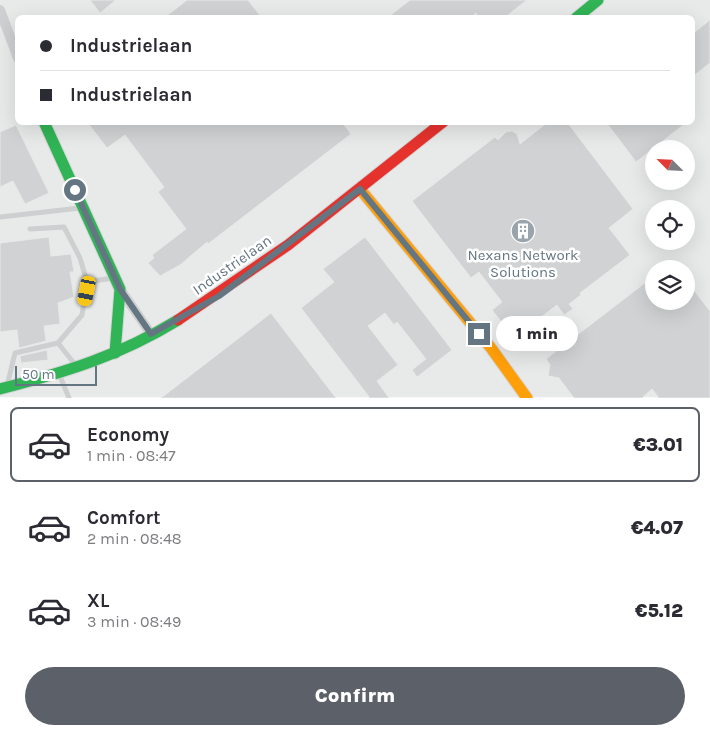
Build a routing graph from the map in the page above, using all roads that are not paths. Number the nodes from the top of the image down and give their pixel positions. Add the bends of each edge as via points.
1 (598, 0) edge
2 (0, 10) edge
3 (580, 15) edge
4 (15, 50) edge
5 (45, 125) edge
6 (440, 125) edge
7 (360, 189) junction
8 (83, 207) junction
9 (0, 217) edge
10 (30, 229) dead end
11 (115, 277) junction
12 (87, 282) junction
13 (120, 289) junction
14 (151, 334) junction
15 (58, 342) junction
16 (115, 353) junction
17 (77, 367) junction
18 (58, 374) junction
19 (3, 389) edge
20 (69, 398) edge
21 (527, 398) edge

1 - 3 street
2 - 4 street
5 - 8 street
6 - 7 street, Industrielaan
7 - 14 street, Industrielaan via 219,296
7 - 21 street
8 - 9 lane
8 - 11 street
10 - 12 lane via 64,227 80,258
11 - 12 lane
11 - 13 street
12 - 15 lane via 82,315
13 - 14 street
13 - 16 street
14 - 16 street, Industrielaan
15 - 17 lane
15 - 19 lane via 15,352
16 - 17 street, Industrielaan
17 - 18 street, Industrielaan
18 - 19 street, Industrielaan
18 - 20 lane

